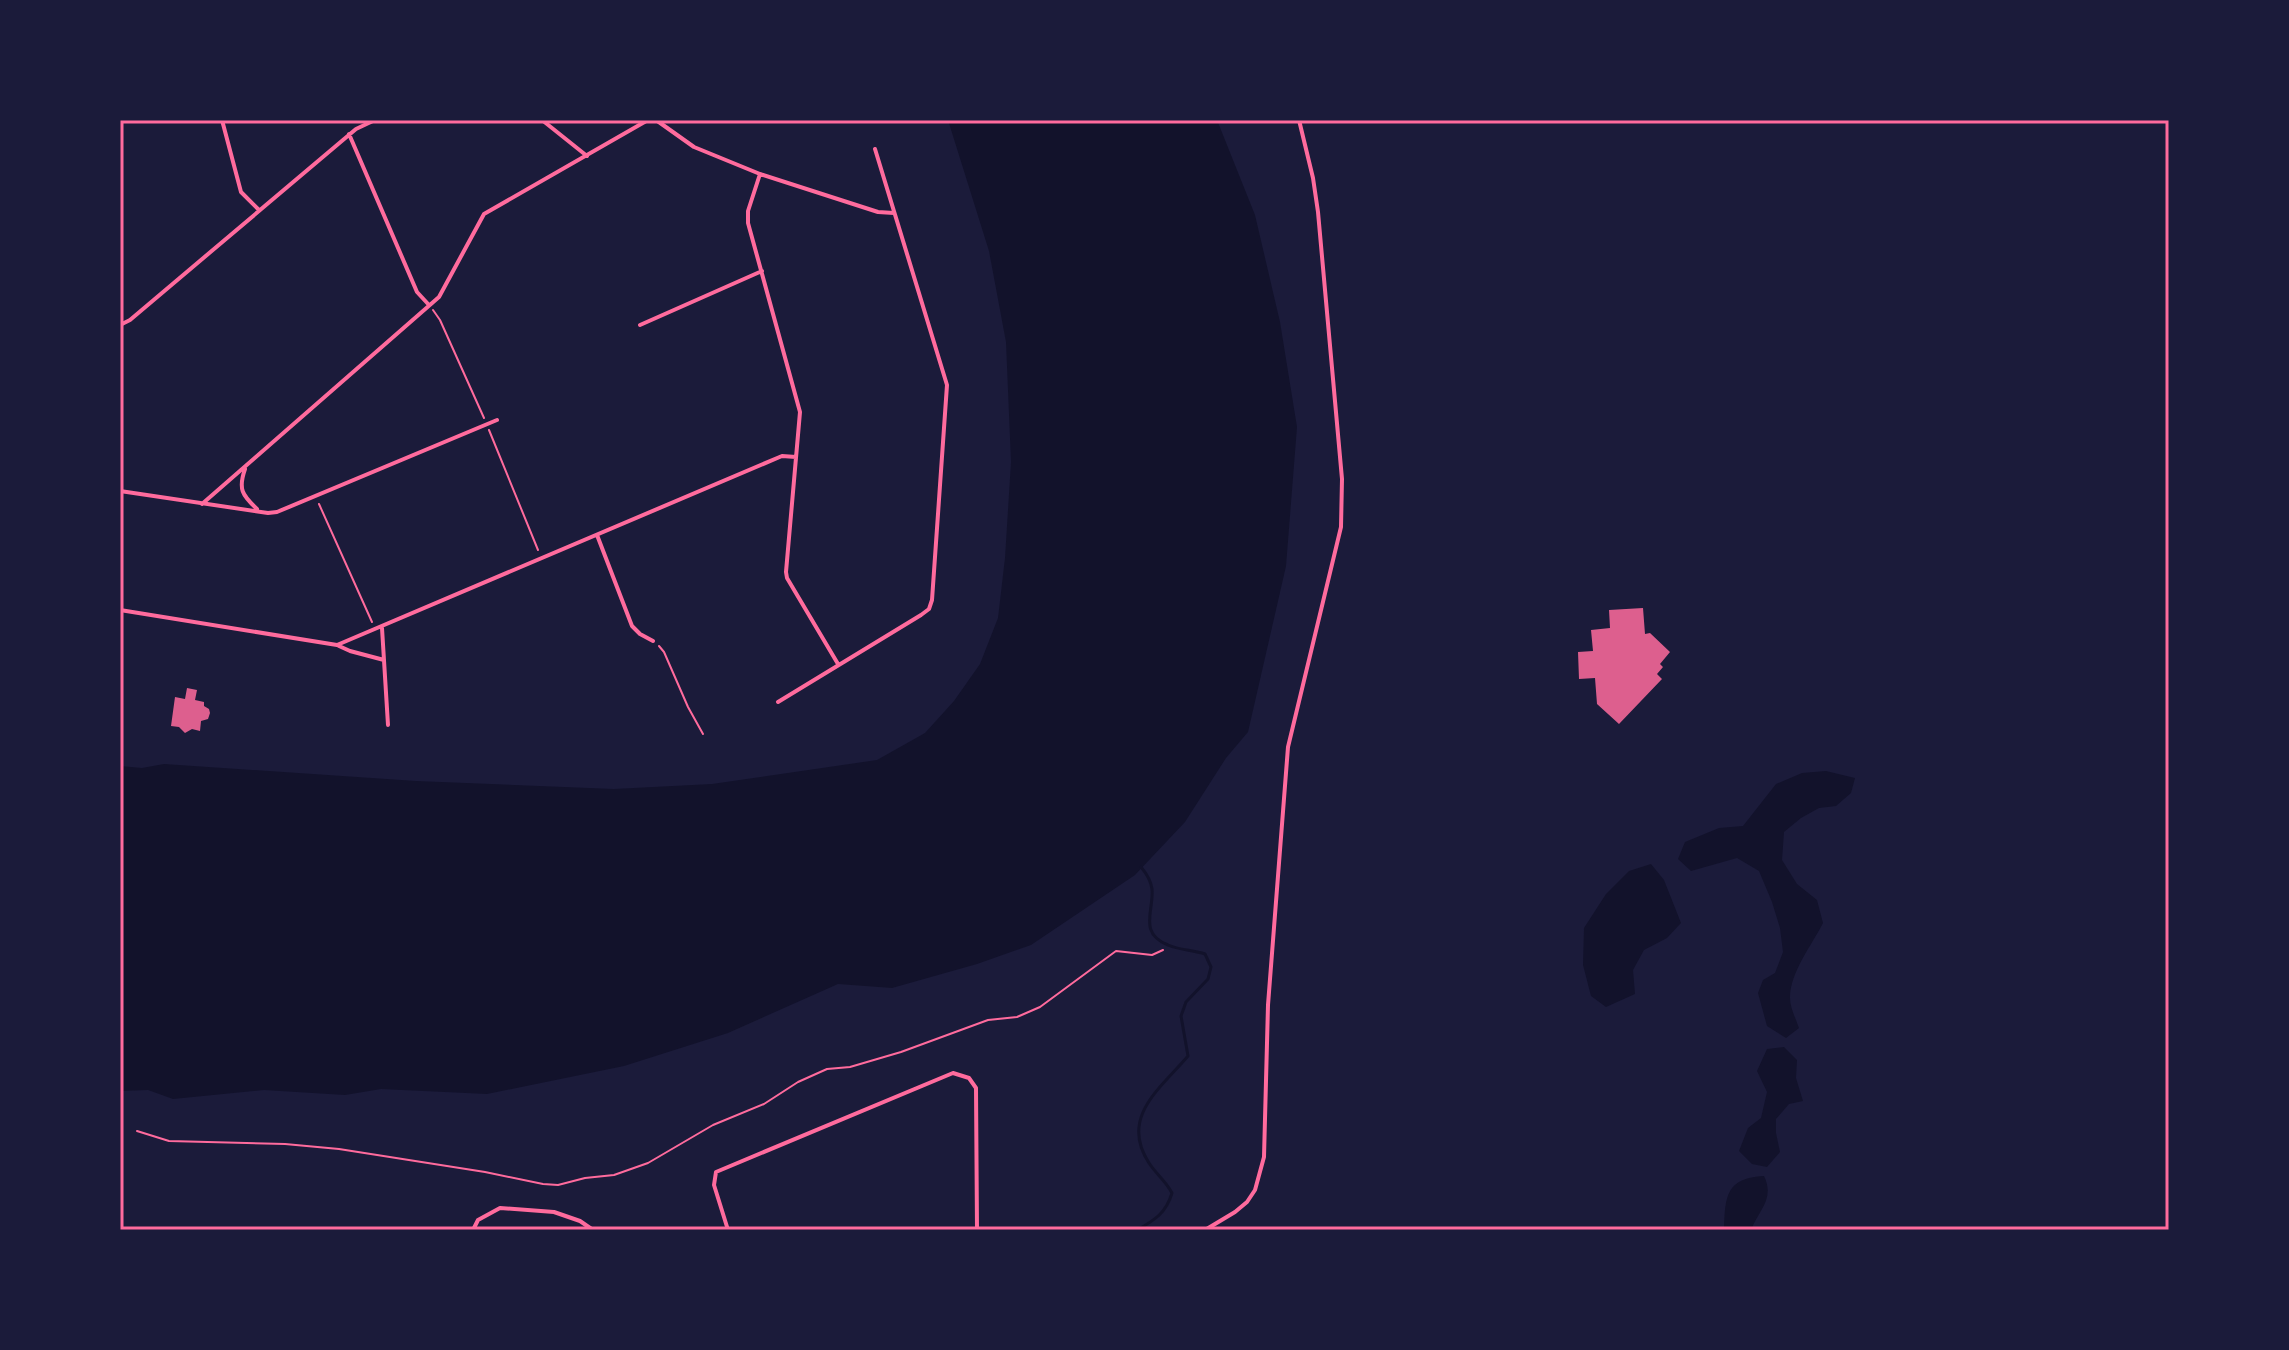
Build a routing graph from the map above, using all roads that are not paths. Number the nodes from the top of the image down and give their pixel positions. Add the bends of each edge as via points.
1 (222, 120) edge
2 (375, 120) edge
3 (542, 120) edge
4 (648, 120) edge
5 (656, 120) edge
6 (1299, 120) edge
7 (349, 134) junction
8 (875, 149) dead end
9 (587, 156) junction
10 (760, 174) junction
11 (259, 210) junction
12 (894, 213) junction
13 (762, 271) junction
14 (430, 305) junction
15 (120, 325) edge
16 (640, 325) dead end
17 (497, 420) dead end
18 (796, 457) junction
19 (246, 466) junction
20 (120, 491) edge
21 (202, 504) junction
22 (260, 512) junction
23 (597, 535) junction
24 (120, 610) edge
25 (382, 627) junction
26 (653, 641) dead end
27 (337, 645) junction
28 (384, 660) junction
29 (839, 664) junction
30 (778, 702) dead end
31 (388, 725) dead end
32 (473, 1230) edge
33 (593, 1230) edge
34 (728, 1230) edge
35 (977, 1230) edge
36 (1205, 1230) edge

1 - 11 street via 241,192
2 - 7 street
3 - 9 street
4 - 9 street
5 - 10 street via 694,147
6 - 36 street via 1318,212 1342,479 1341,527 1288,747 1268,1005 1264,1157 1247,1202
7 - 11 street
7 - 14 street via 417,292
8 - 12 street
9 - 14 street via 484,214
10 - 12 street
10 - 13 street via 748,223
11 - 15 street
12 - 29 street via 947,385 932,600 921,615
13 - 16 street
13 - 18 street via 798,400
14 - 19 street
17 - 22 street via 277,512
18 - 23 street via 782,456
18 - 29 street via 787,578
19 - 21 street
19 - 22 street via 242,492
20 - 21 street
21 - 22 street
23 - 25 street
23 - 26 street via 632,626
24 - 27 street
25 - 27 street
25 - 28 street
27 - 28 street
28 - 31 street
29 - 30 street
32 - 33 street via 478,1220 500,1208 554,1212
34 - 35 street via 714,1185 716,1172 953,1073 969,1078 976,1088

